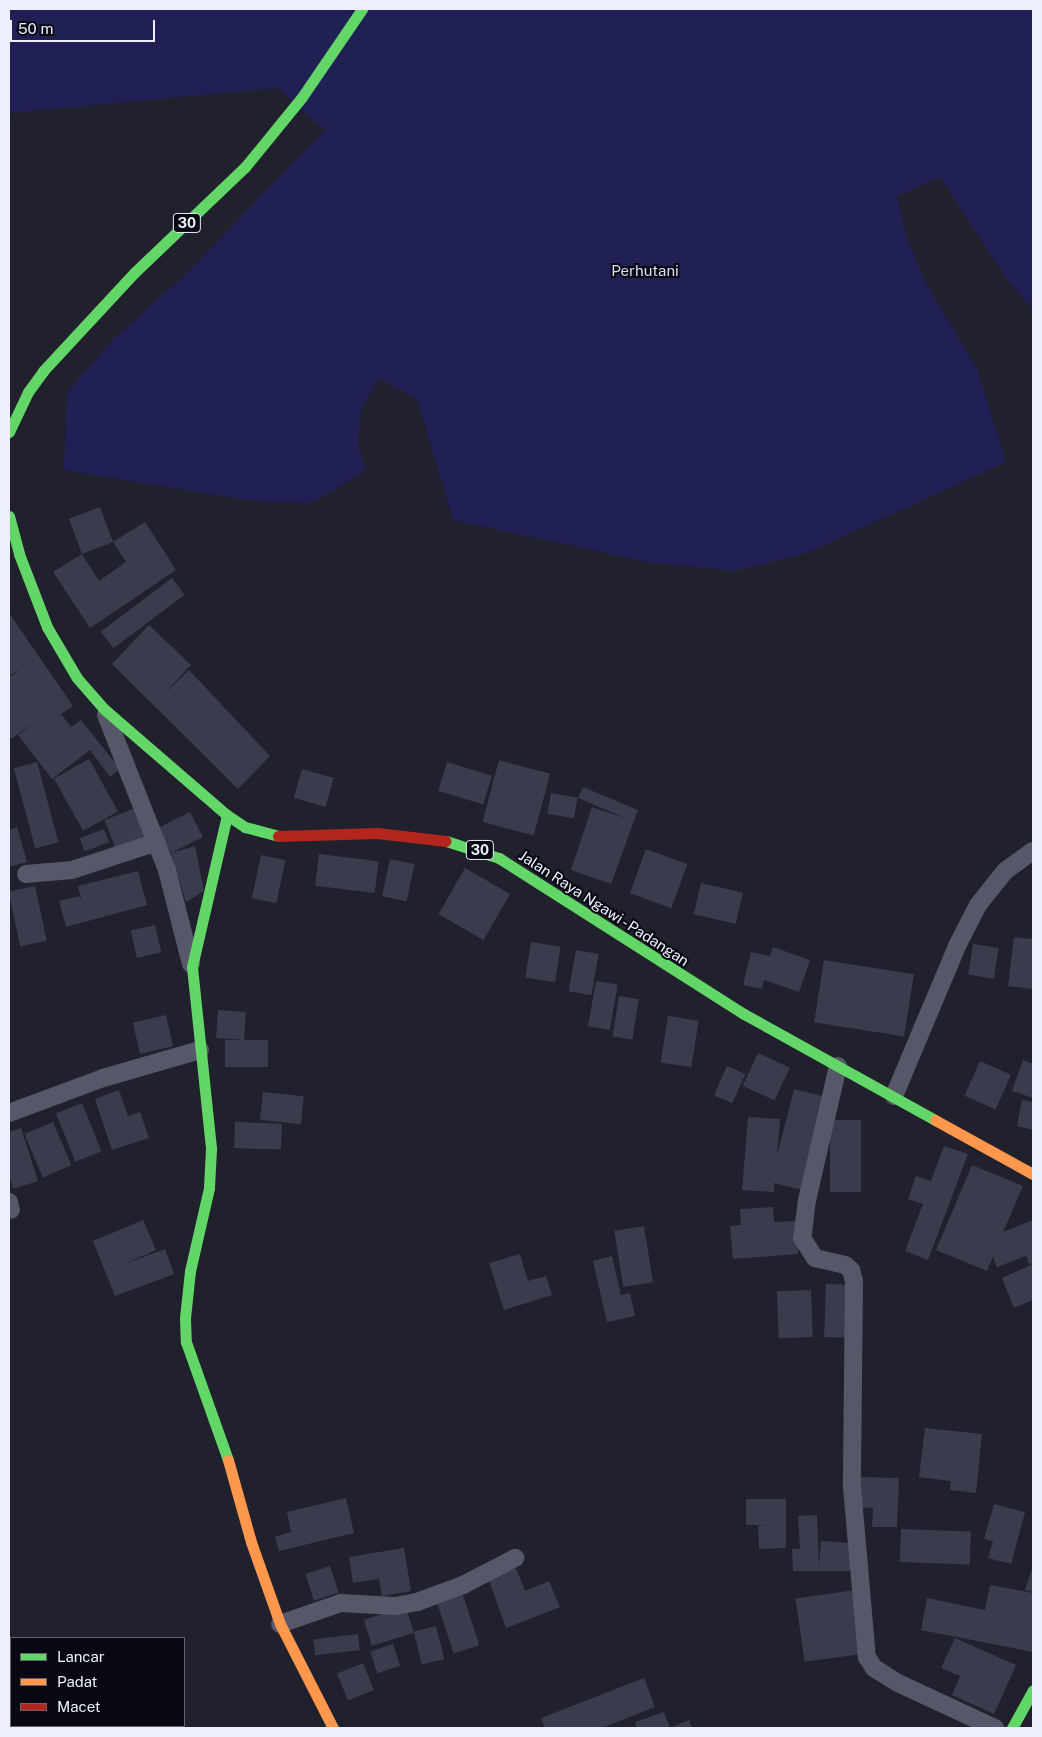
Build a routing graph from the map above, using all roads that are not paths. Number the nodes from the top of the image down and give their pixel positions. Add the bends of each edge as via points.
1 (362, 9) edge
2 (9, 432) edge
3 (9, 516) edge
4 (104, 709) junction
5 (227, 815) junction
6 (158, 842) junction
7 (1033, 851) edge
8 (26, 874) dead end
9 (192, 967) junction
10 (200, 1050) junction
11 (838, 1066) junction
12 (894, 1096) junction
13 (9, 1113) edge
14 (1033, 1174) edge
15 (515, 1558) dead end
16 (280, 1624) junction
17 (1033, 1690) edge
18 (333, 1728) edge
19 (995, 1728) edge
20 (1012, 1728) edge

1 - 2 main road, 30 via 302,97 245,167 136,272 43,371 28,392
3 - 4 main road, Jalan Raya Ngawi - Padangan / 30 via 46,628 60,654
4 - 5 main road, Jalan Raya Ngawi - Padangan / 30
4 - 6 street
5 - 9 main road
5 - 11 main road, Jalan Raya Ngawi - Padangan / 30 via 246,827 280,837 377,833 474,848 522,870 675,973
6 - 8 street via 72,870
6 - 9 street
7 - 12 street via 1005,871 978,904
9 - 10 main road
10 - 13 street via 104,1078
10 - 16 main road via 208,1109 209,1188 190,1271 186,1342 229,1462 251,1542
11 - 12 main road, Jalan Raya Ngawi - Padangan / 30
11 - 19 street via 807,1200 802,1238 815,1258 845,1265 851,1270 854,1281 852,1487 867,1657 874,1668 898,1683
12 - 14 main road, Jalan Raya Ngawi - Padangan / 30
15 - 16 street via 464,1585 417,1602 396,1606 341,1603
16 - 18 main road
17 - 20 main road

